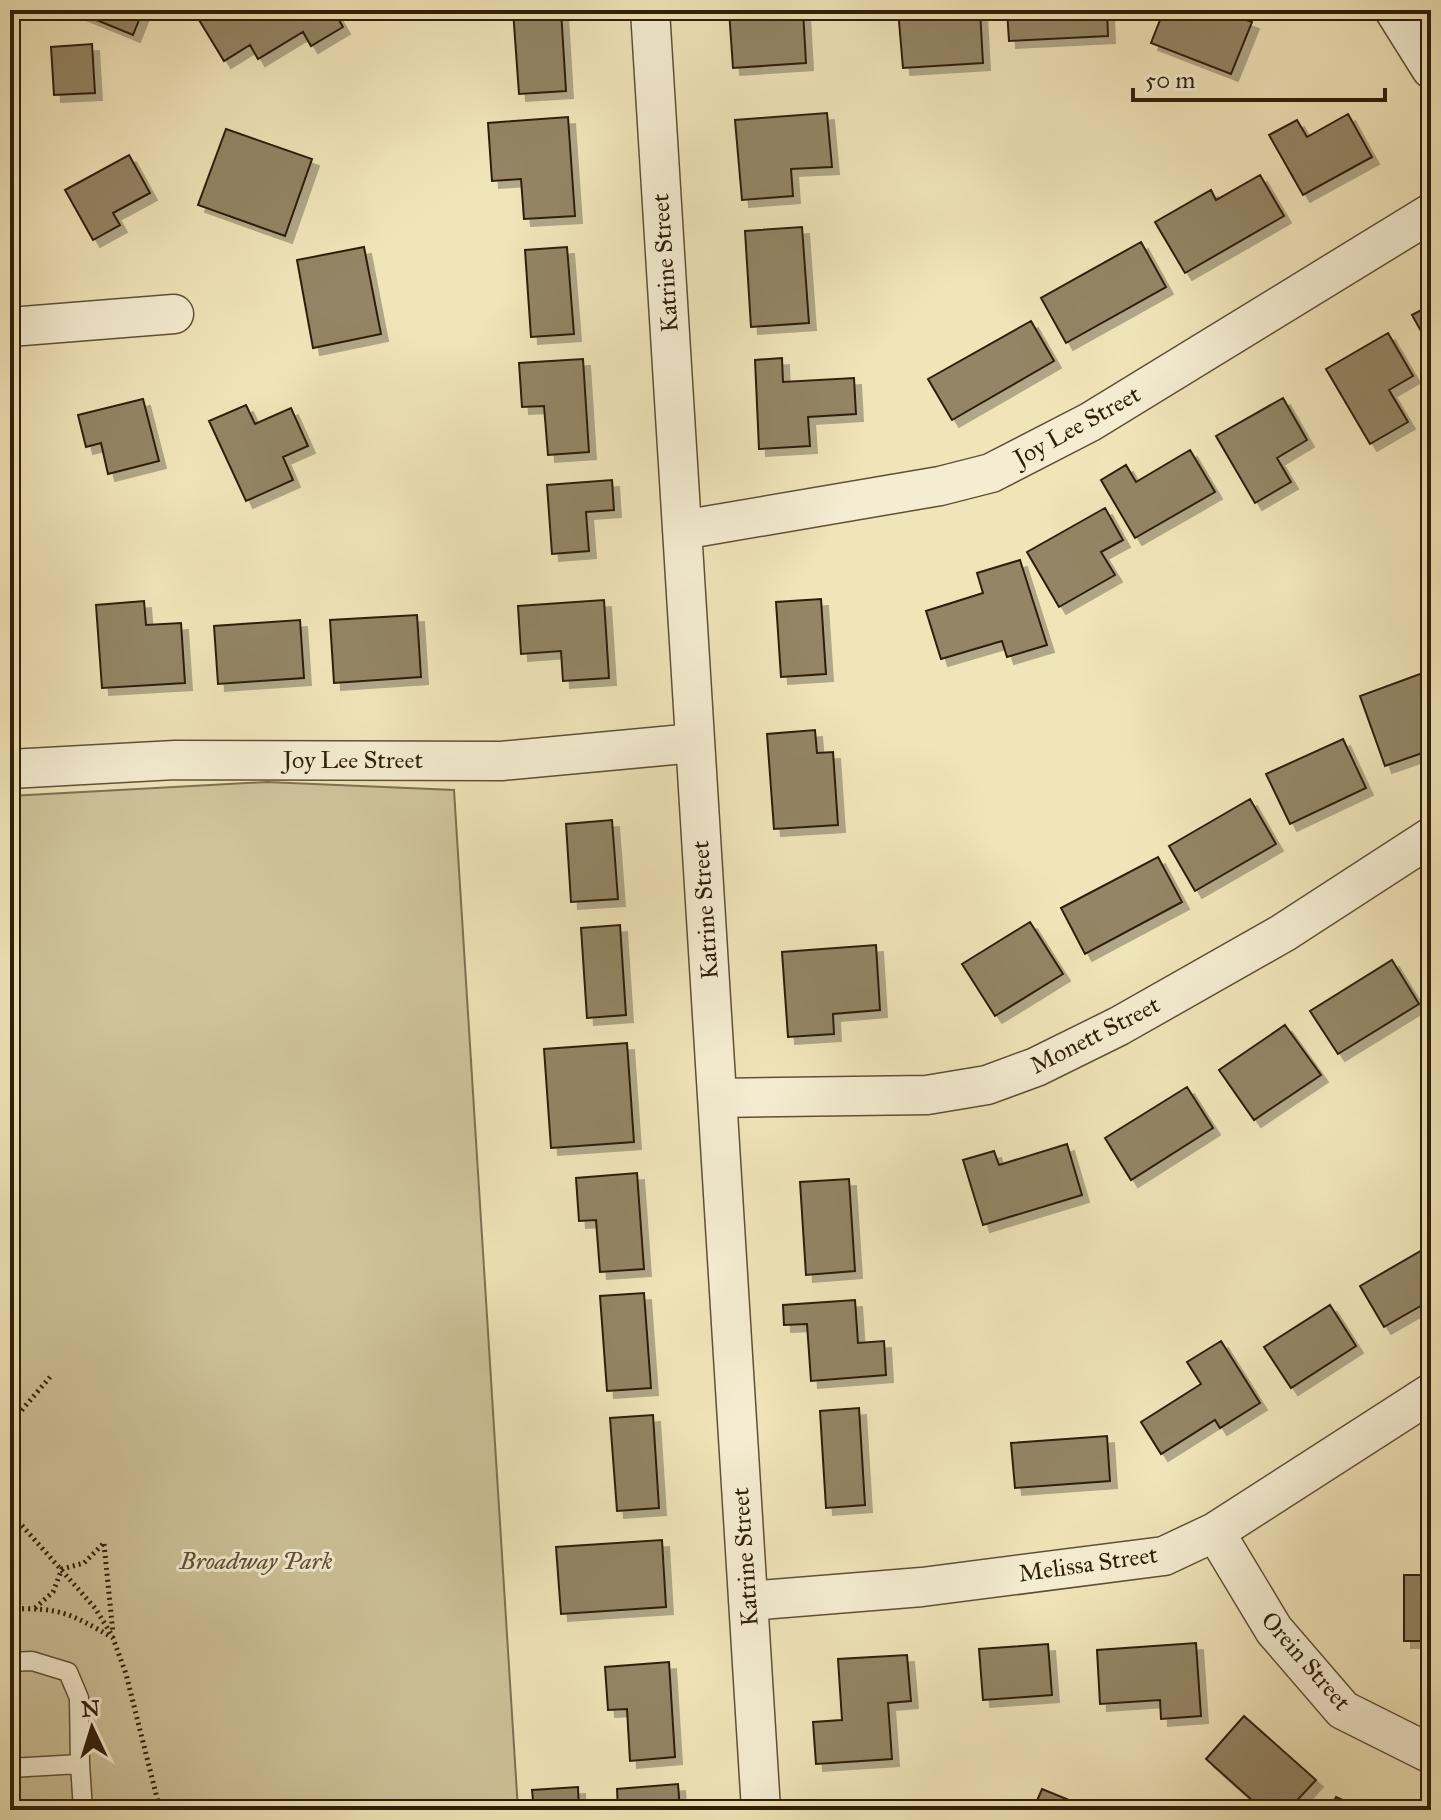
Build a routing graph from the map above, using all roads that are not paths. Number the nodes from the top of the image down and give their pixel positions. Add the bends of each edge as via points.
1 (650, 10) edge
2 (1394, 10) edge
3 (1431, 69) edge
4 (1431, 213) edge
5 (174, 314) dead end
6 (10, 327) edge
7 (682, 530) junction
8 (695, 743) junction
9 (10, 769) edge
10 (1431, 837) edge
11 (717, 1098) junction
12 (1431, 1393) edge
13 (1215, 1532) junction
14 (748, 1601) junction
15 (10, 1662) edge
16 (1431, 1754) edge
17 (80, 1764) junction
18 (10, 1768) edge
19 (83, 1810) edge
20 (761, 1810) edge

1 - 7 street, Katrine Street
2 - 3 street
4 - 7 street, Joy Lee Street via 1090,422 991,473
5 - 6 street
7 - 8 street, Katrine Street
8 - 9 street, Joy Lee Street via 501,761 175,760
8 - 11 street, Katrine Street
10 - 11 street, Monett Street via 1283,933 1119,1026 987,1085 927,1095
11 - 14 street, Katrine Street
12 - 13 street, Melissa Street
13 - 14 street, Melissa Street via 1164,1556 922,1587
13 - 16 street, Orein Street via 1274,1630 1343,1710
14 - 20 street, Katrine Street
15 - 17 lane via 32,1661 68,1672 79,1698
17 - 18 lane
17 - 19 lane

